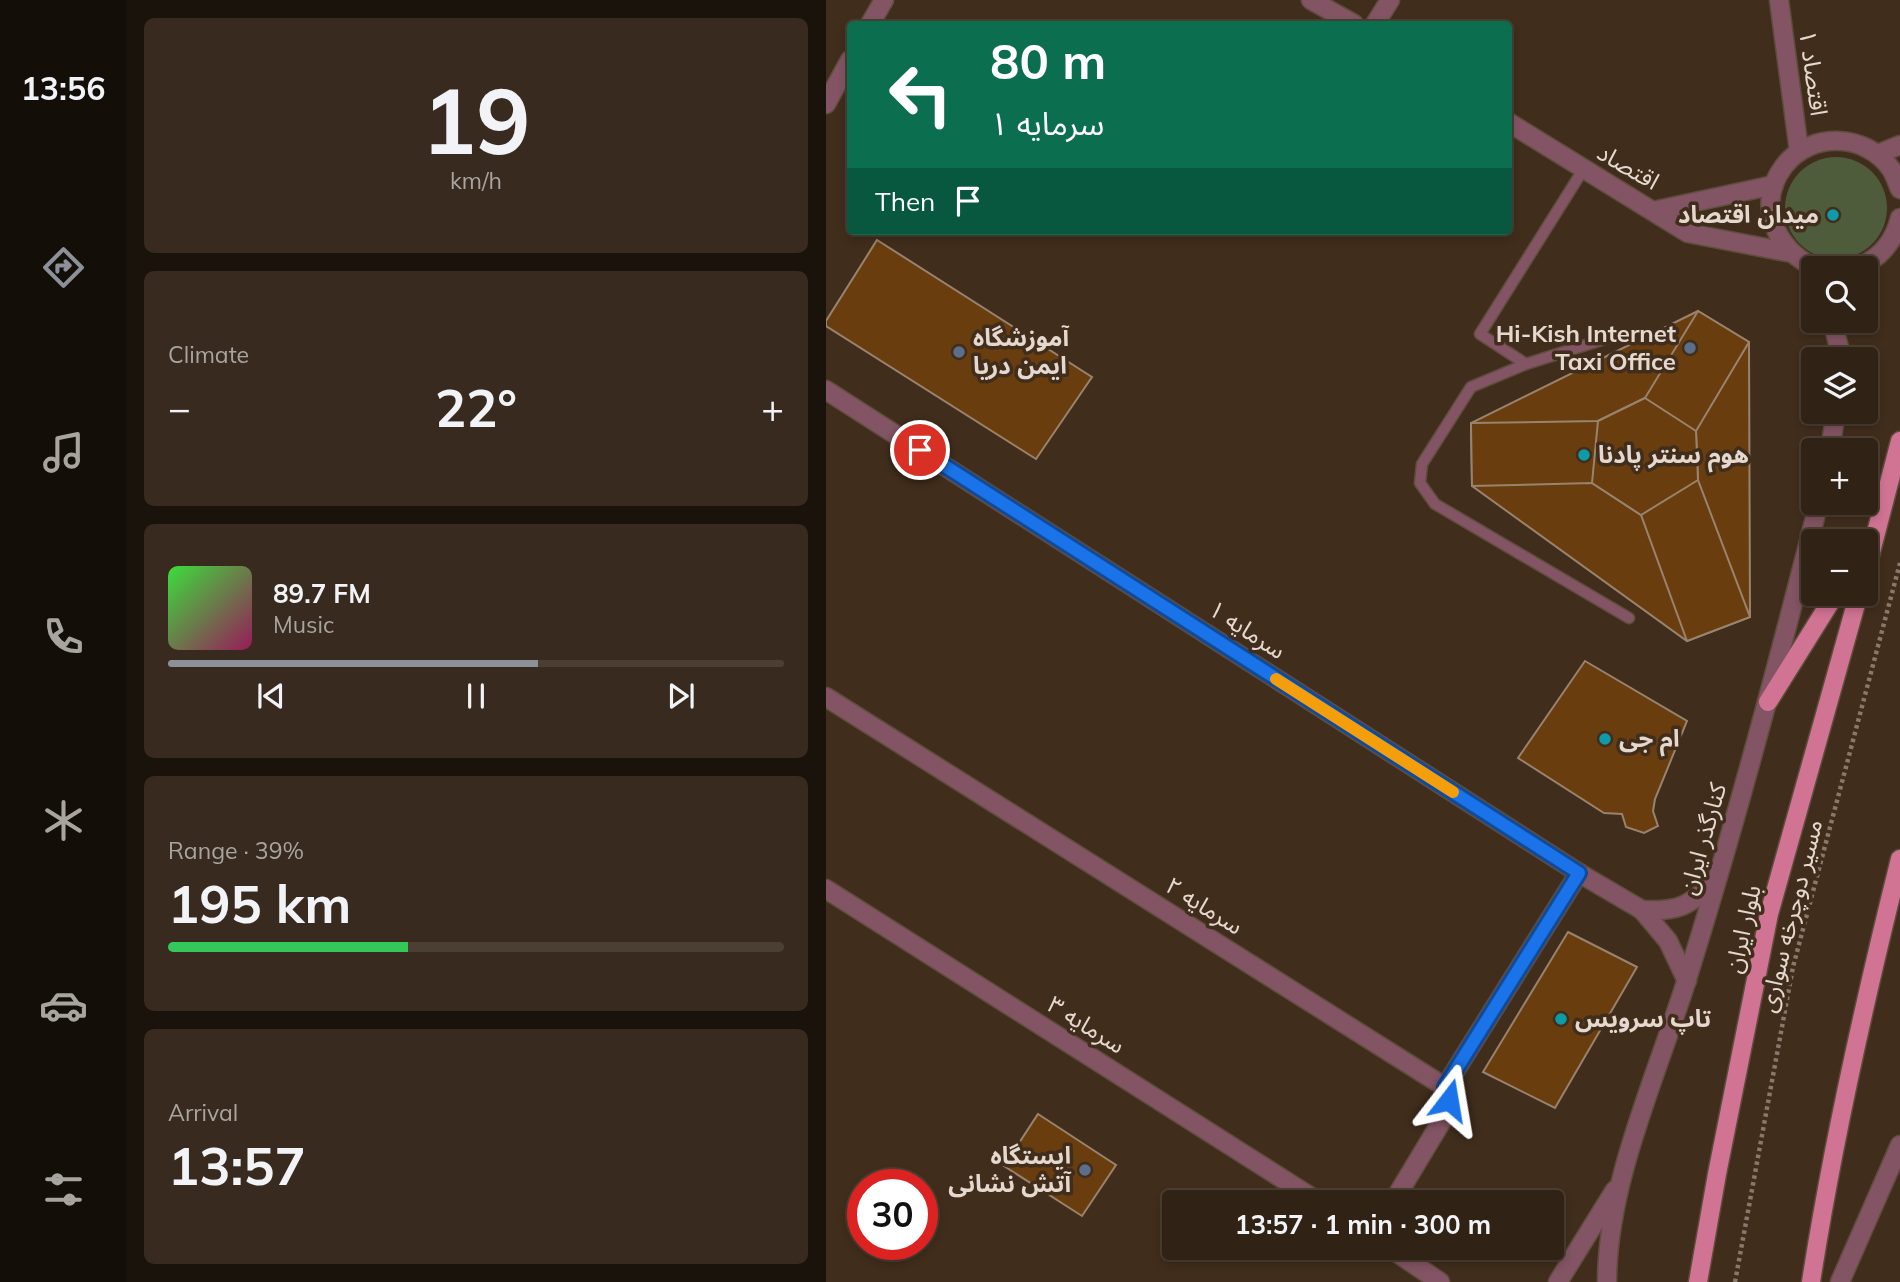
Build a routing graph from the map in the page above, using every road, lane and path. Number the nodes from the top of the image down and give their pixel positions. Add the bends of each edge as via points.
1 (884, 0) edge
2 (1311, 0) edge
3 (1390, 0) edge
4 (1779, 0) edge
5 (872, 21) edge
6 (1349, 21) edge
7 (1377, 21) edge
8 (847, 66) edge
9 (826, 104) edge
10 (1512, 125) edge
11 (1900, 145) edge
12 (1799, 152) junction
13 (1878, 154) junction
14 (1583, 170) junction
15 (1774, 185) junction
16 (1900, 189) edge
17 (1653, 211) junction
18 (1900, 218) edge
19 (1877, 256) edge
20 (1801, 259) edge
21 (1801, 261) edge
22 (1611, 337) dead end
23 (1525, 364) junction
24 (826, 390) edge
25 (1900, 441) edge
26 (1816, 515) edge
27 (1878, 525) junction
28 (1876, 529) edge
29 (1877, 529) edge
30 (1900, 563) edge
31 (1828, 606) edge
32 (1855, 606) edge
33 (1629, 618) dead end
34 (826, 697) edge
35 (1768, 702) junction
36 (1900, 859) edge
37 (1579, 873) junction
38 (1717, 879) junction
39 (826, 889) edge
40 (1642, 910) junction
41 (1686, 981) junction
42 (1445, 1087) junction
43 (1900, 1145) edge
44 (1619, 1185) junction
45 (1300, 1190) edge
46 (1400, 1190) edge
47 (1408, 1260) edge
48 (1440, 1282) edge
49 (1558, 1282) edge
50 (1607, 1282) edge
51 (1699, 1282) edge
52 (1735, 1282) edge
53 (1811, 1282) edge
54 (1840, 1282) edge

1 - 5 street
2 - 6 street
3 - 7 street
4 - 12 street, اقتصاد ۱
8 - 9 street
10 - 14 street, اقتصاد
11 - 13 street
12 - 13 street via 1839,140
12 - 15 street via 1784,166
13 - 16 street
14 - 17 street, اقتصاد
14 - 23 lane via 1480,334
15 - 17 street, اقتصاد
15 - 20 street via 1774,226 1784,246
17 - 21 street via 1688,233
18 - 19 street via 1896,233
22 - 23 lane
23 - 33 lane via 1471,387 1422,464 1420,482 1434,504
24 - 37 street, سرمایه ۱
25 - 27 main road
26 - 35 street, کنارگذر ایران
27 - 28 main road
27 - 29 main road
30 - 52 path, مسیر دوچرخه سواری via 1793,967
31 - 35 main road
32 - 51 main road, بلوار ایران via 1769,915
34 - 42 street, سرمایه ۲
35 - 38 street, کنارگذر ایران
36 - 53 main road via 1825,1195
37 - 40 street, سرمایه ۱
37 - 42 street
38 - 40 street via 1693,901 1666,911
38 - 41 street, کنارگذر ایران
39 - 45 street, سرمایه ۳
40 - 41 street, سرمایه ۱ via 1668,941
41 - 44 street, کنارگذر ایران
42 - 46 street via 1449,1100 1446,1114
43 - 54 street
44 - 49 street, کنارگذر ایران
44 - 50 street, کنارگذر ایران
47 - 48 street

